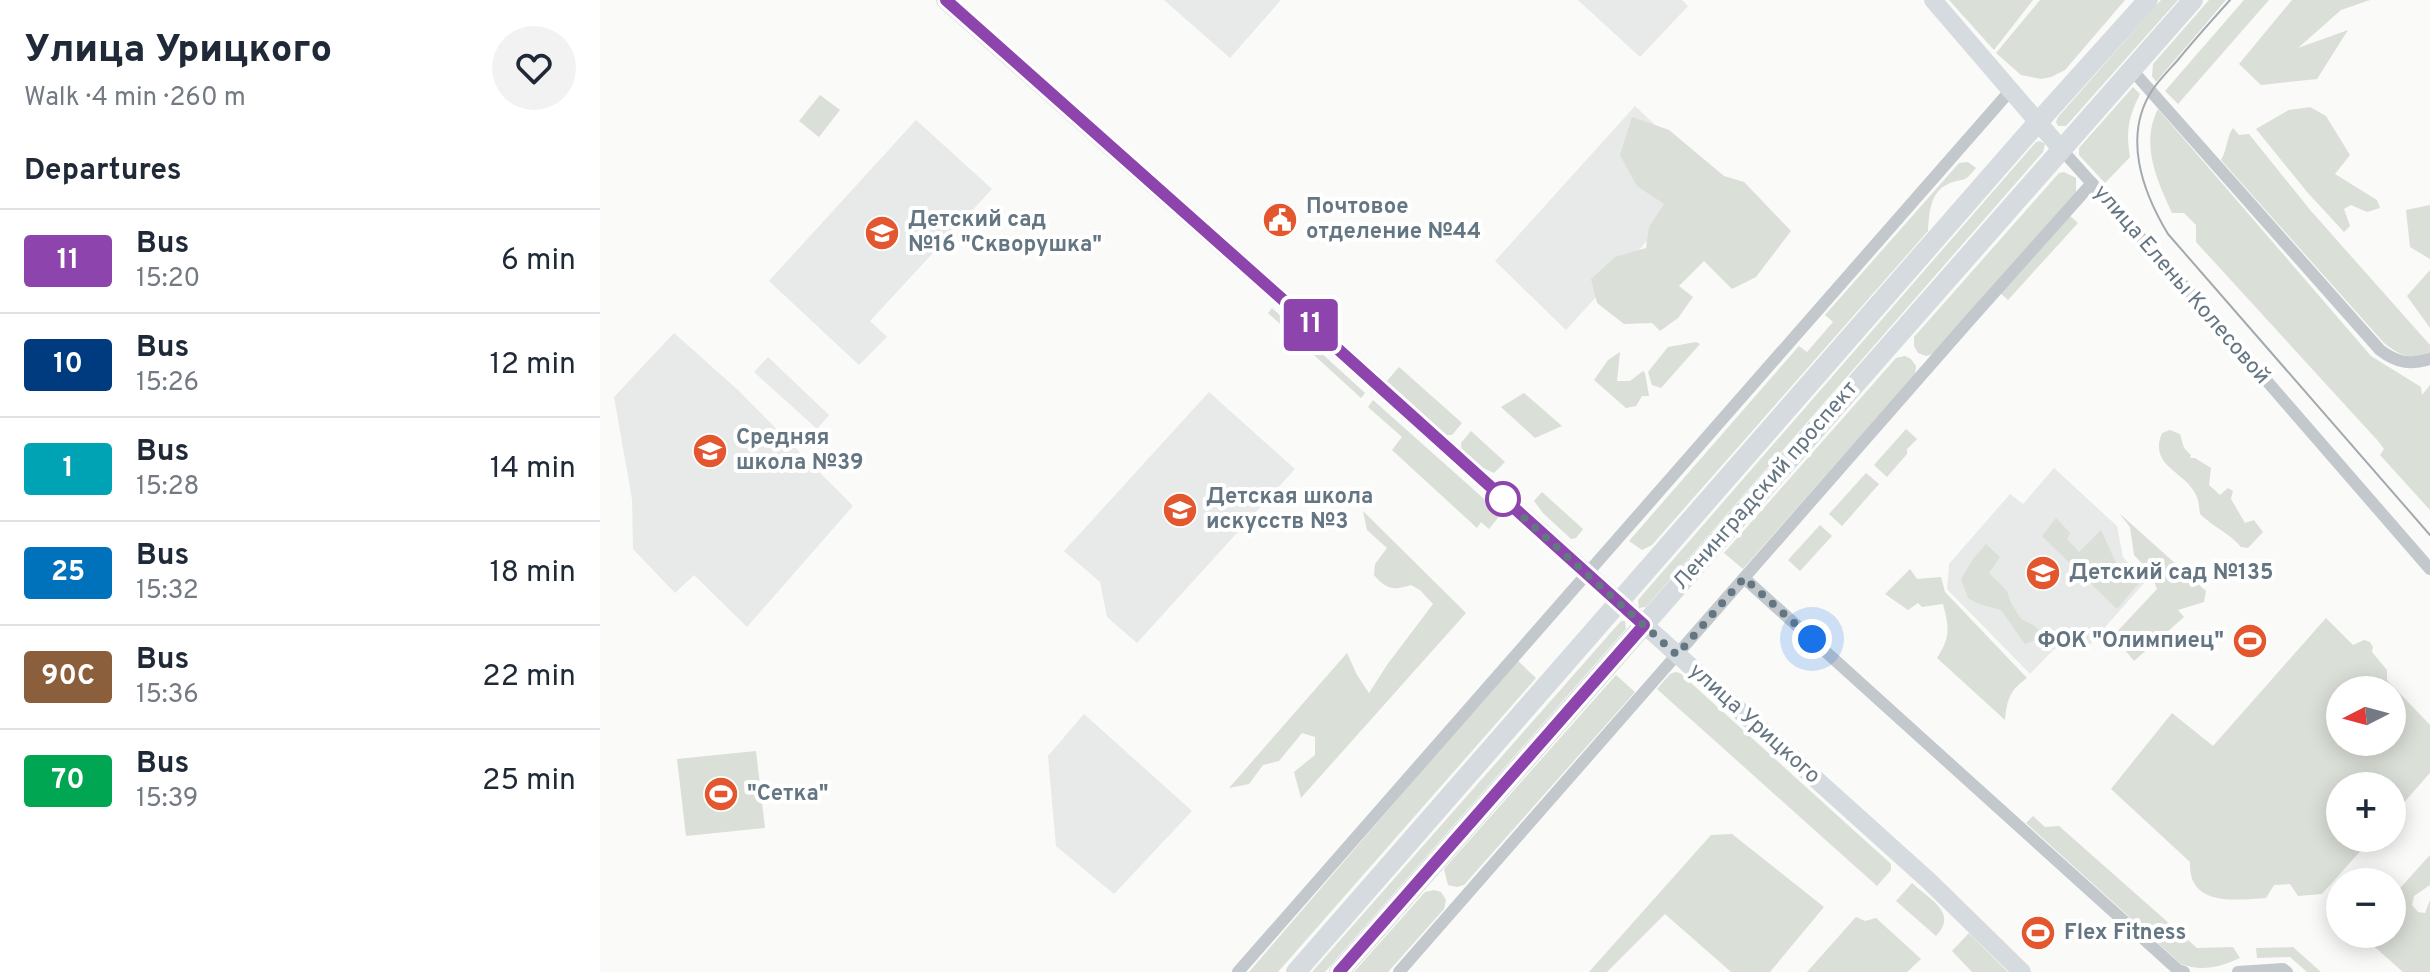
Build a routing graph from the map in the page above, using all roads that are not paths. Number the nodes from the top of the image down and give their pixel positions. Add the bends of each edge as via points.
1 (945, 0) edge
2 (1933, 0) edge
3 (2148, 0) edge
4 (2193, 0) edge
5 (2132, 70) junction
6 (2010, 91) junction
7 (2038, 123) junction
8 (2062, 150) junction
9 (2092, 183) junction
10 (2430, 359) edge
11 (2430, 569) edge
12 (1587, 575) junction
13 (1744, 578) junction
14 (1619, 604) junction
15 (1644, 625) junction
16 (1677, 655) junction
17 (1238, 972) edge
18 (1296, 972) edge
19 (1339, 972) edge
20 (1399, 972) edge
21 (2022, 972) edge
22 (2184, 972) edge
23 (2238, 972) edge
24 (2287, 972) edge

1 - 12 street, улица Урицкого
2 - 6 street, улица Елены Колесовой
3 - 7 main road, Ленинградский проспект
4 - 5 main road, Ленинградский проспект
5 - 8 main road, Ленинградский проспект
5 - 10 street via 2380,350 2400,362
6 - 7 street, улица Елены Колесовой
6 - 12 street
7 - 8 street, улица Елены Колесовой
7 - 14 main road, Ленинградский проспект
8 - 9 street, улица Елены Колесовой
8 - 15 main road, Ленинградский проспект
9 - 11 street, улица Елены Колесовой
9 - 13 street
12 - 14 street, улица Урицкого
12 - 17 street
13 - 16 street
13 - 22 street
14 - 15 street, улица Урицкого
14 - 18 main road, Ленинградский проспект
15 - 16 street, улица Урицкого
15 - 19 main road, Ленинградский проспект
16 - 20 street
16 - 21 street, улица Урицкого via 1929,881
23 - 24 street

